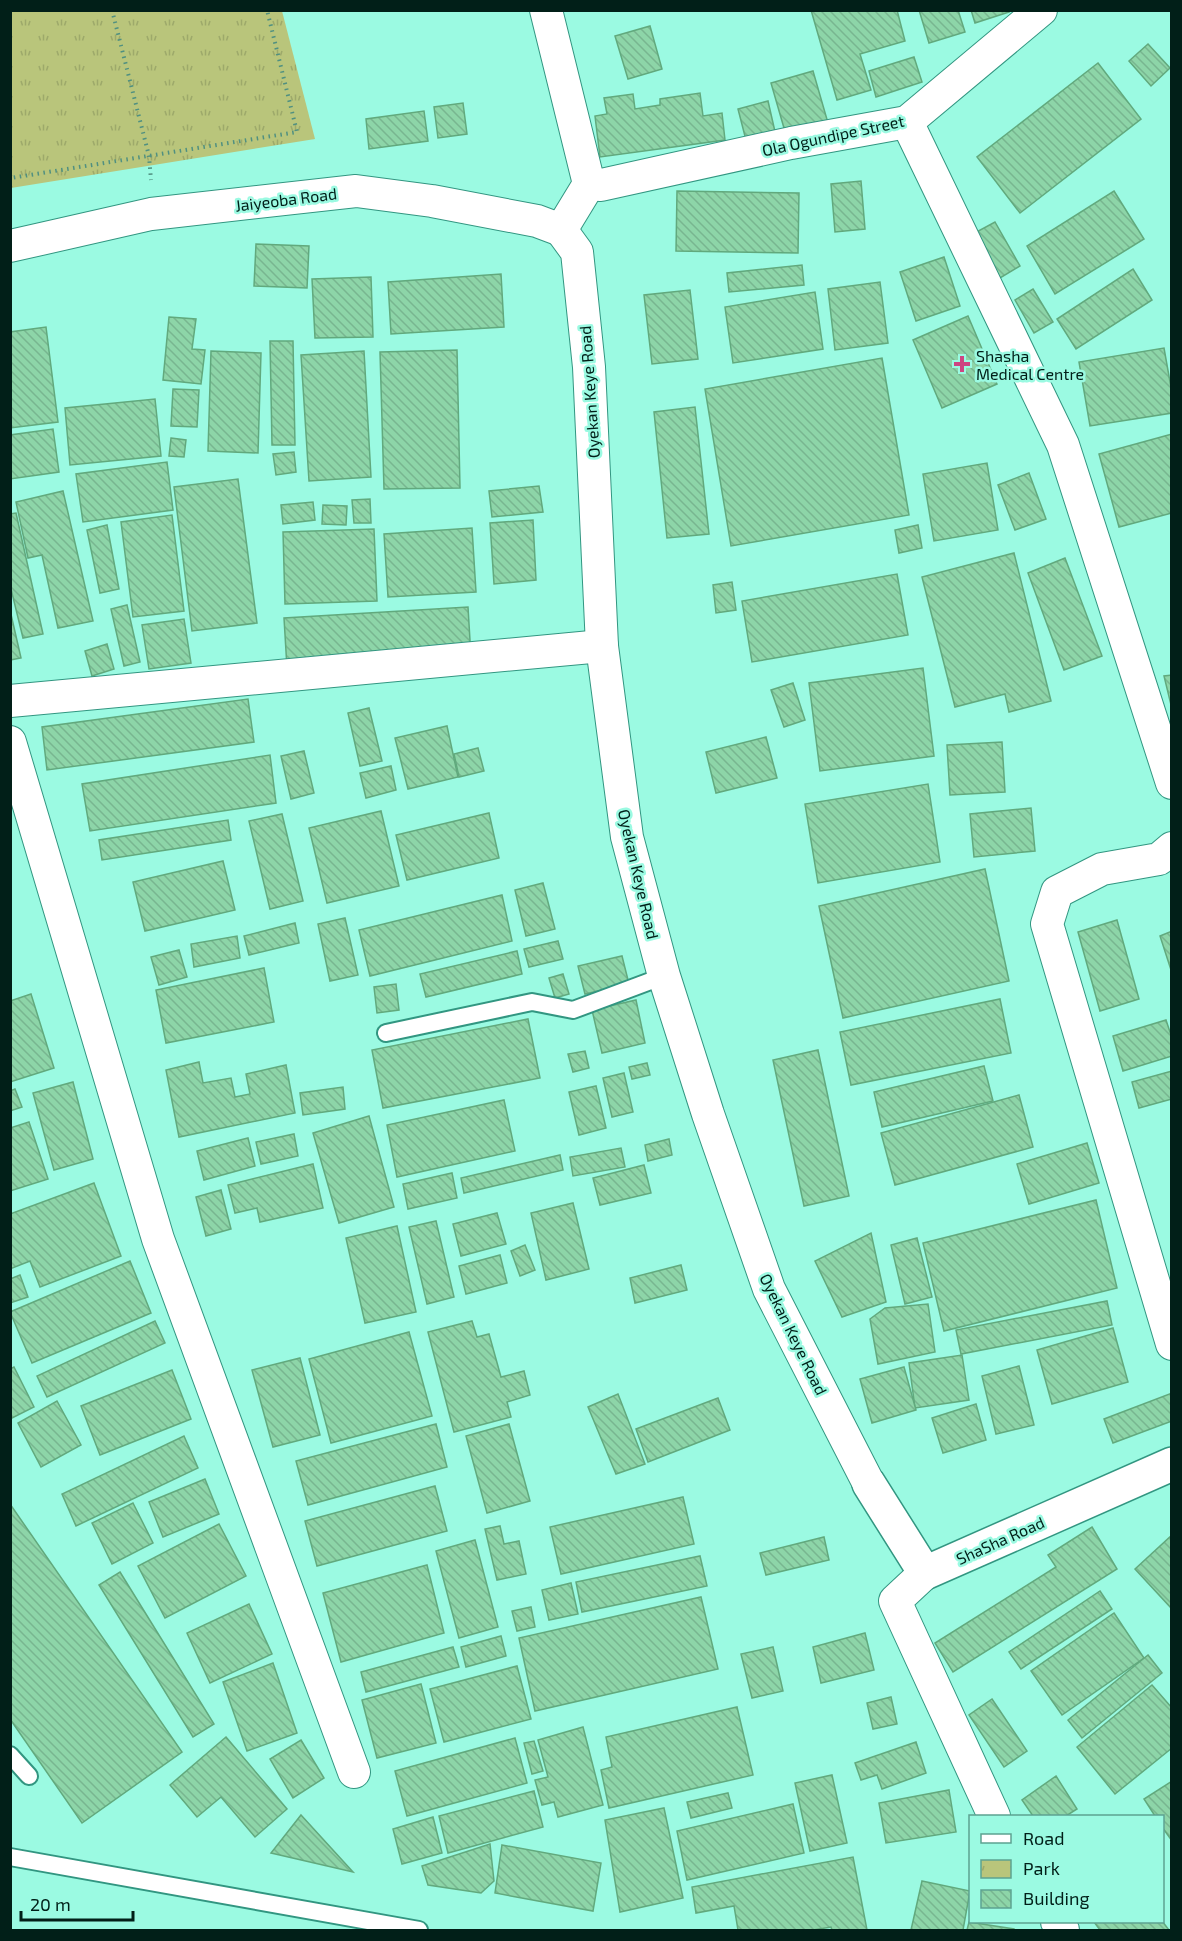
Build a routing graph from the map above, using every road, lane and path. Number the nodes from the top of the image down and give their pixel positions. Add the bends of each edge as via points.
1 (112, 10) edge
2 (267, 10) edge
3 (546, 10) edge
4 (1041, 10) edge
5 (907, 122) junction
6 (149, 156) junction
7 (10, 175) edge
8 (589, 184) junction
9 (151, 214) junction
10 (561, 230) junction
11 (10, 246) edge
12 (602, 646) junction
13 (10, 701) edge
14 (10, 742) edge
15 (1172, 783) edge
16 (1172, 848) edge
17 (664, 976) junction
18 (386, 1034) dead end
19 (1172, 1344) edge
20 (1172, 1464) edge
21 (869, 1484) joint
22 (925, 1574) junction
23 (10, 1755) edge
24 (354, 1772) dead end
25 (29, 1776) dead end
26 (994, 1815) edge
27 (10, 1857) edge
28 (419, 1930) edge

1 - 6 path
2 - 6 path via 297,132
3 - 8 street
4 - 5 street, Ola Ogundipe Street
5 - 8 street, Ola Ogundipe Street via 601,185
5 - 15 street via 1063,445
6 - 7 path via 11,178
6 - 9 path
8 - 10 street
9 - 10 street, Jaiyeoba Road via 356,191 432,201 537,221
9 - 11 street, Jaiyeoba Road
10 - 12 street, Oyekan Keye Road via 577,252 585,327
12 - 13 street
12 - 17 street, Oyekan Keye Road via 627,837
14 - 24 street via 158,1239
16 - 19 street via 1159,859 1102,869 1057,892 1047,924
17 - 18 lane via 573,1010 532,1002
17 - 21 street, Oyekan Keye Road via 769,1289
20 - 22 street, ShaSha Road
21 - 22 street
22 - 26 street via 896,1601
23 - 25 lane
27 - 28 lane

